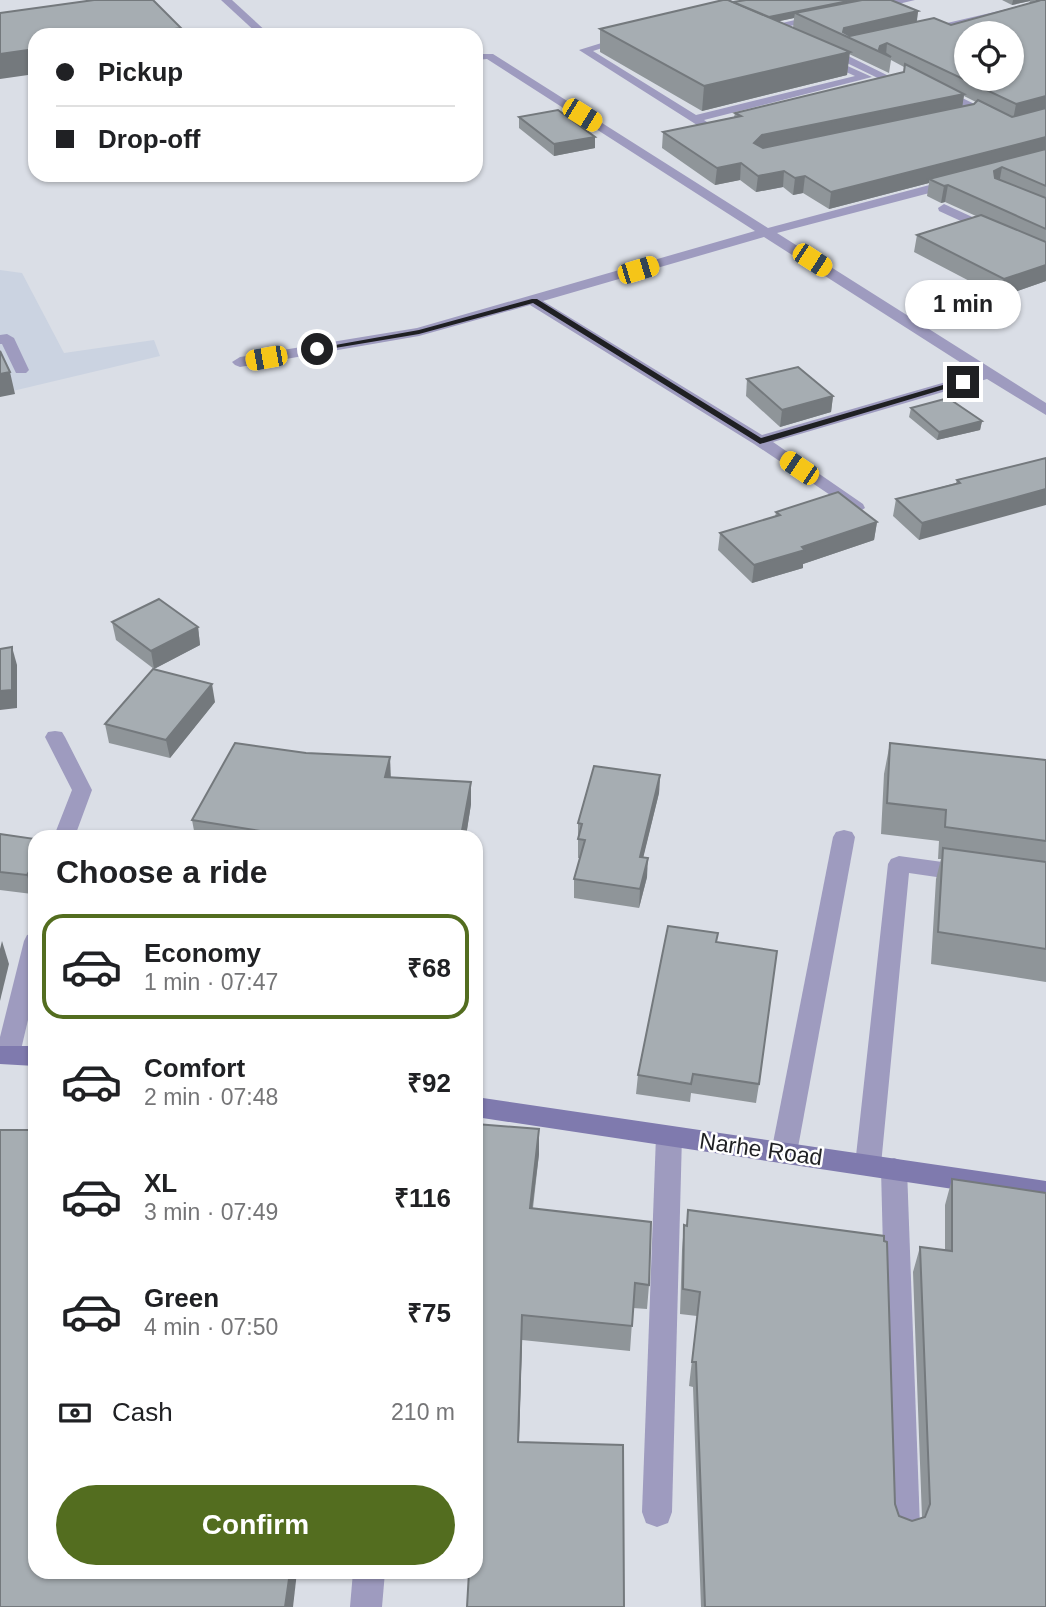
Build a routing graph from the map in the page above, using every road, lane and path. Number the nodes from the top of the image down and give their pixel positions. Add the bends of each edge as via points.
1 (226, 0) edge
2 (910, 0) edge
3 (1046, 2) edge
4 (857, 10) edge
5 (832, 15) edge
6 (257, 28) edge
7 (911, 32) edge
8 (764, 33) edge
9 (635, 37) edge
10 (806, 45) junction
11 (860, 51) edge
12 (483, 56) edge
13 (904, 82) junction
14 (967, 115) edge
15 (1046, 118) edge
16 (694, 119) junction
17 (966, 179) edge
18 (944, 208) edge
19 (767, 232) junction
20 (1046, 256) edge
21 (534, 301) junction
22 (0, 340) edge
23 (240, 362) dead end
24 (21, 370) dead end
25 (989, 374) junction
26 (1046, 410) edge
27 (760, 441) junction
28 (859, 509) edge
29 (55, 737) dead end
30 (67, 830) edge
31 (844, 837) dead end
32 (979, 875) edge
33 (28, 967) edge
34 (4, 1054) edge
35 (28, 1056) edge
36 (483, 1108) edge
37 (669, 1136) junction
38 (784, 1153) junction
39 (881, 1167) junction
40 (1046, 1192) edge
41 (657, 1512) dead end
42 (905, 1527) edge
43 (368, 1579) edge
44 (366, 1607) edge

1 - 6 street
2 - 4 street
3 - 7 street
5 - 10 street via 774,26
8 - 10 street
9 - 16 street via 584,50
10 - 13 street
10 - 16 street via 866,77
11 - 13 street
12 - 19 street via 489,56
13 - 16 street via 708,128
14 - 15 street via 931,92 1012,127
17 - 19 street
18 - 20 street
19 - 21 street
19 - 25 street
21 - 23 street via 419,332
21 - 27 street
22 - 24 street via 6,338
25 - 26 street
25 - 27 street
27 - 28 street
29 - 30 street via 82,790
31 - 38 street
32 - 39 street via 899,864
33 - 34 street
34 - 35 street
36 - 37 street, Narhe Road
37 - 38 street, Narhe Road
37 - 41 street
38 - 39 street, Narhe Road
39 - 40 street, Narhe Road
39 - 42 street
43 - 44 street

